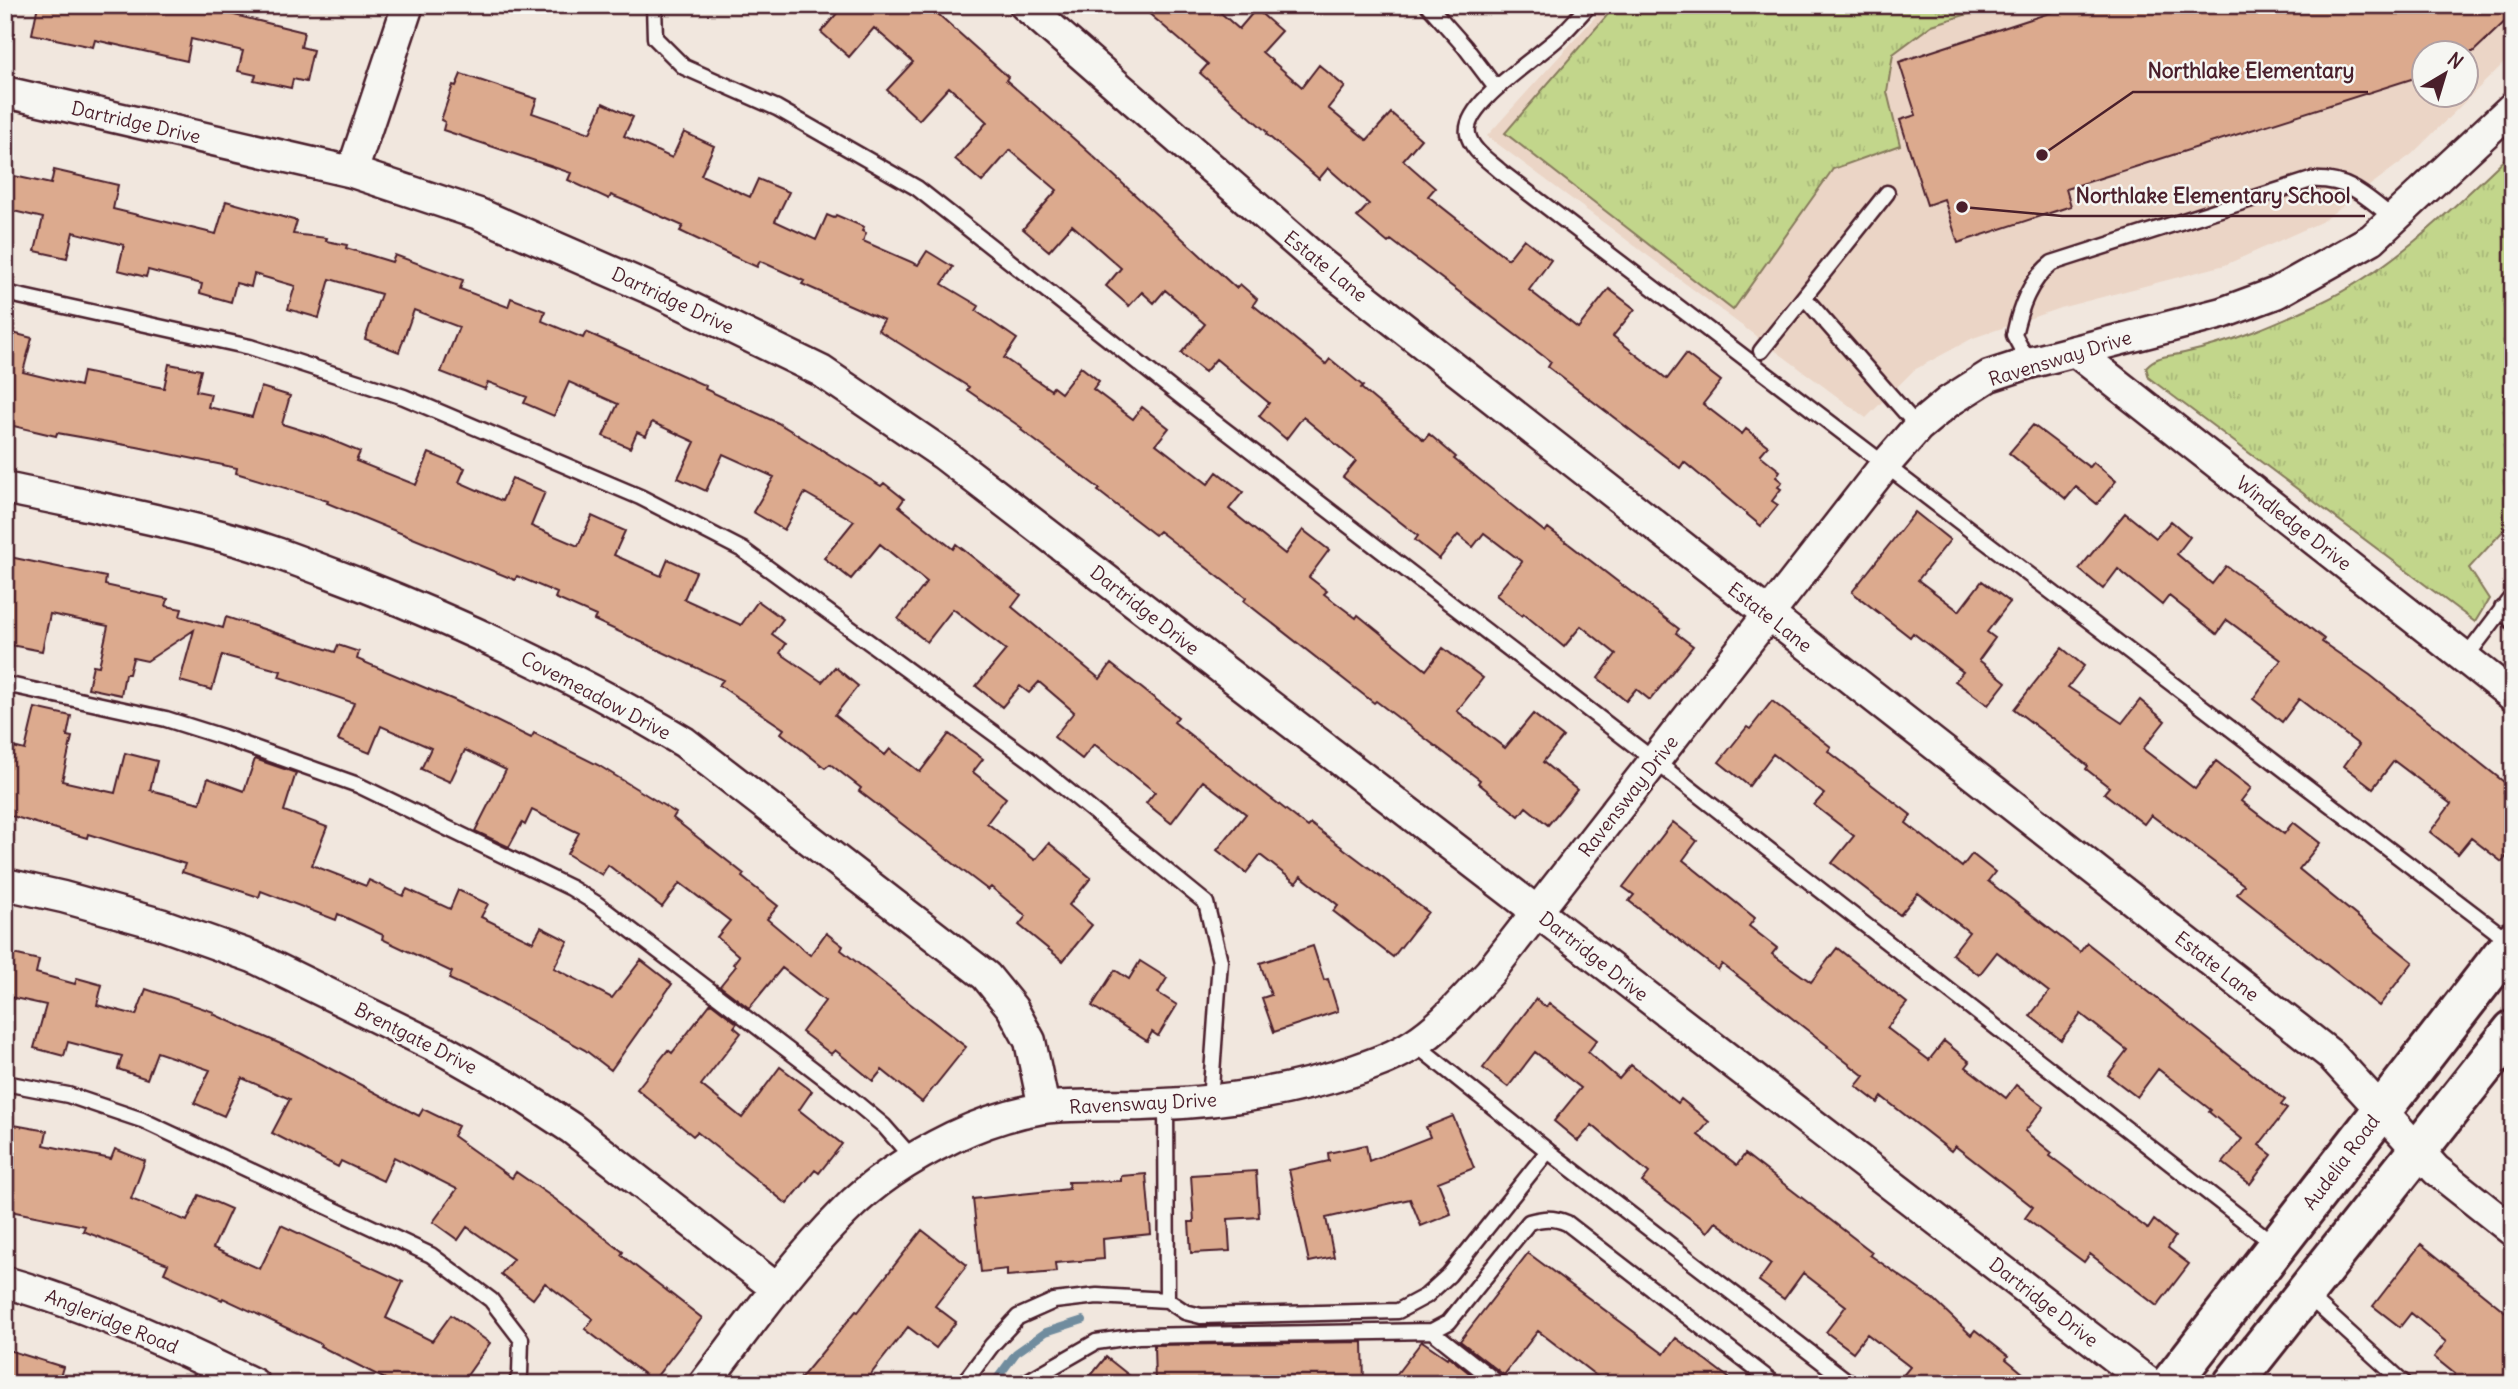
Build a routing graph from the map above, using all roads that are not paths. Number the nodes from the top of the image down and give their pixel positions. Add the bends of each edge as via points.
1 (654, 5) edge
2 (1025, 5) edge
3 (1428, 5) edge
4 (1589, 5) edge
5 (407, 8) dead end
6 (1496, 88) junction
7 (5, 92) edge
8 (2513, 107) edge
9 (352, 173) junction
10 (1887, 193) dead end
11 (2395, 220) junction
12 (5, 293) edge
13 (1804, 297) junction
14 (1761, 351) dead end
15 (2075, 351) junction
16 (2029, 363) junction
17 (1918, 427) junction
18 (1885, 465) junction
19 (5, 488) edge
20 (2513, 594) edge
21 (2502, 608) junction
22 (1769, 616) junction
23 (2513, 623) edge
24 (2466, 657) junction
25 (5, 684) edge
26 (2513, 696) edge
27 (1655, 761) junction
28 (5, 884) edge
29 (1537, 912) junction
30 (2512, 942) edge
31 (2513, 1030) edge
32 (1415, 1044) junction
33 (5, 1083) edge
34 (1210, 1102) junction
35 (1166, 1104) junction
36 (1045, 1108) junction
37 (2381, 1110) junction
38 (2416, 1150) junction
39 (1548, 1151) junction
40 (913, 1159) junction
41 (2513, 1231) edge
42 (2277, 1246) junction
43 (5, 1282) edge
44 (777, 1289) junction
45 (2304, 1292) junction
46 (1167, 1300) junction
47 (1432, 1331) junction
48 (254, 1384) edge
49 (516, 1384) edge
50 (704, 1384) edge
51 (962, 1384) edge
52 (1023, 1384) edge
53 (1499, 1384) edge
54 (1775, 1384) edge
55 (1851, 1384) edge
56 (2150, 1384) edge
57 (2170, 1384) edge
58 (2233, 1384) edge
59 (2405, 1384) edge

1 - 27 lane via 655,38 684,67 776,108 917,188
2 - 22 street, Estate Lane via 1319,262
3 - 6 lane
4 - 6 lane via 1559,37
5 - 9 street
6 - 18 lane via 1468,124 1468,136 1476,149
7 - 9 street, Dartridge Drive
8 - 11 street, Ravensway Drive
9 - 29 street, Dartridge Drive via 479,214 658,292 821,371 943,454
10 - 13 lane
11 - 15 street, Ravensway Drive via 2372,239 2276,293 2222,313
11 - 16 lane via 2349,185 2311,180 2052,263 2041,271 2021,305 2014,335
12 - 34 lane via 250,347 404,397 640,497 743,550 1029,759 1206,903 1220,961
13 - 14 lane
13 - 17 lane
15 - 16 street, Ravensway Drive
15 - 24 street, Windledge Drive
16 - 17 street, Ravensway Drive via 1989,376
17 - 18 street, Ravensway Drive
18 - 22 street, Ravensway Drive
18 - 30 lane
19 - 36 street, Covemeadow Drive via 215,534 302,562 492,640 654,724 684,742 986,976 1012,1007 1030,1041
20 - 21 lane
21 - 23 lane
21 - 24 lane
22 - 27 street, Ravensway Drive
22 - 37 street, Estate Lane via 2331,1055
24 - 26 street, Windledge Drive
25 - 40 lane via 166,719 358,785 571,888 848,1096 884,1126
27 - 29 street, Ravensway Drive
27 - 42 lane
28 - 44 street, Brentgate Drive via 160,924 253,957 445,1051 571,1128
29 - 32 street, Ravensway Drive via 1482,981
29 - 56 street, Dartridge Drive
30 - 37 main road, Audelia Road
31 - 38 main road
32 - 34 street, Ravensway Drive via 1332,1078
32 - 39 lane
33 - 49 lane via 68,1095 142,1119 431,1255 491,1300 521,1339
34 - 35 street, Ravensway Drive
35 - 36 street, Ravensway Drive
35 - 46 lane
36 - 40 street, Ravensway Drive via 954,1136
37 - 38 street, Estate Lane
37 - 42 main road, Audelia Road
38 - 41 street, Estate Lane
38 - 45 main road
39 - 46 lane via 1449,1275 1426,1296 1398,1311 1201,1316
39 - 55 lane
40 - 44 street, Ravensway Drive via 845,1211
42 - 57 main road, Audelia Road
43 - 48 street, Angleridge Road via 57,1297 167,1342
44 - 50 street, Ravensway Drive
45 - 58 main road
45 - 59 lane
46 - 51 lane via 1097,1296 1054,1301 1018,1317
47 - 52 lane via 1138,1336 1096,1342
47 - 53 lane
47 - 54 lane via 1449,1322 1529,1222 1557,1219

